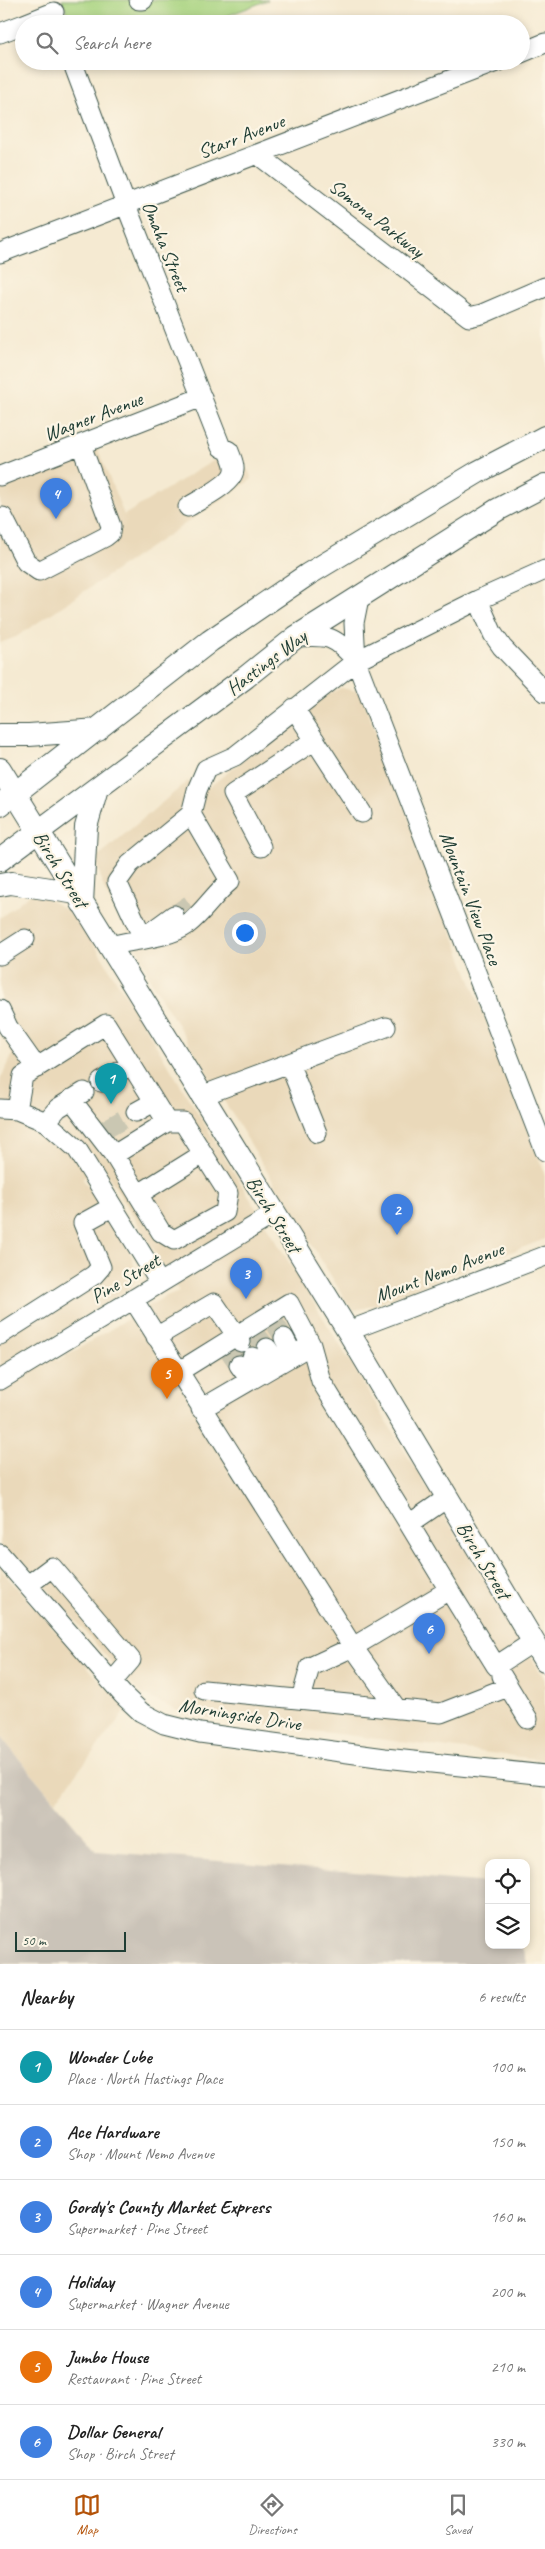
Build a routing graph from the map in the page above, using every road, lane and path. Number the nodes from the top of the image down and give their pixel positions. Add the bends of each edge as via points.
1 (15, 27) edge
2 (0, 33) edge
3 (545, 43) edge
4 (530, 49) edge
5 (75, 70) edge
6 (476, 70) edge
7 (258, 154) junction
8 (126, 205) junction
9 (0, 253) edge
10 (545, 287) edge
11 (202, 397) junction
12 (545, 437) edge
13 (81, 445) junction
14 (0, 476) edge
15 (545, 485) edge
16 (188, 507) dead end
17 (1, 515) edge
18 (545, 570) edge
19 (359, 598) junction
20 (478, 600) junction
21 (296, 637) junction
22 (356, 660) junction
23 (545, 692) edge
24 (294, 708) junction
25 (98, 730) junction
26 (0, 735) edge
27 (315, 740) junction
28 (214, 766) junction
29 (0, 769) edge
30 (97, 788) junction
31 (238, 790) junction
32 (8, 799) edge
33 (362, 813) dead end
34 (191, 814) junction
35 (38, 831) junction
36 (261, 847) dead end
37 (0, 860) edge
38 (0, 885) edge
39 (217, 892) junction
40 (79, 898) junction
41 (190, 904) tunnel mouth
42 (174, 915) tunnel mouth
43 (143, 938) junction
44 (25, 939) dead end
45 (109, 946) junction
46 (0, 955) edge
47 (0, 1010) edge
48 (386, 1026) dead end
49 (289, 1063) junction
50 (132, 1065) junction
51 (36, 1068) junction
52 (101, 1082) dead end
53 (201, 1096) junction
54 (154, 1102) junction
55 (9, 1110) edge
56 (136, 1112) tunnel mouth
57 (46, 1122) junction
58 (167, 1122) junction
59 (102, 1132) junction
60 (317, 1133) dead end
61 (77, 1150) junction
62 (545, 1151) edge
63 (202, 1154) junction
64 (114, 1156) junction
65 (134, 1187) junction
66 (108, 1201) junction
67 (274, 1214) junction
68 (545, 1256) edge
69 (160, 1283) junction
70 (133, 1299) junction
71 (348, 1331) junction
72 (0, 1335) edge
73 (156, 1337) junction
74 (239, 1338) junction
75 (284, 1338) dead end
76 (311, 1344) junction
77 (263, 1363) junction
78 (178, 1372) junction
79 (0, 1380) edge
80 (201, 1408) junction
81 (447, 1498) junction
82 (410, 1524) junction
83 (0, 1554) edge
84 (28, 1585) junction
85 (449, 1590) junction
86 (533, 1642) junction
87 (353, 1647) junction
88 (545, 1661) edge
89 (496, 1666) junction
90 (112, 1682) junction
91 (508, 1687) junction
92 (204, 1690) dead end
93 (301, 1699) junction
94 (397, 1709) junction
95 (528, 1719) dead end
96 (545, 1775) edge

1 - 2 street
3 - 4 street
5 - 8 street, Omaha Street
6 - 7 street, Starr Avenue
7 - 8 street, Starr Avenue
7 - 10 street, Somona Parkway via 469,317
8 - 9 street, Starr Avenue
8 - 11 street, Omaha Street
11 - 13 street, Wagner Avenue
11 - 16 street, Omaha Street via 221,447 229,451 234,464 233,476
12 - 25 main road via 478,472 307,575 210,641
13 - 14 street, Wagner Avenue
13 - 17 street via 111,526 106,537 39,571 26,562
15 - 19 main road, Hastings Way via 497,510
18 - 20 street
19 - 21 main road, Hastings Way
19 - 22 street, Mountain View Place via 354,623
20 - 22 street
20 - 23 street via 502,647
21 - 22 street, Mountain View Place via 324,636
21 - 30 main road, Hastings Way
22 - 24 street
22 - 62 street, Mountain View Place
24 - 27 street
24 - 28 street via 235,756
25 - 26 main road
25 - 32 main road
27 - 31 street
27 - 33 street
28 - 31 street
28 - 34 street via 197,790
29 - 32 main road, Birch Street
30 - 35 main road, Hastings Way
30 - 40 main road via 86,827
31 - 36 street via 233,794
32 - 35 main road, Birch Street
34 - 39 street via 230,881
34 - 43 street via 130,864 117,882
35 - 37 main road, Hastings Way
35 - 40 main road, Birch Street
38 - 40 main road via 11,882
39 - 41 street
39 - 43 street via 204,910 186,926
40 - 45 main road, Birch Street
42 - 43 street
43 - 45 street
44 - 46 street
45 - 53 main road, Birch Street
47 - 51 street
48 - 49 street
49 - 53 street
49 - 60 street
50 - 51 street via 106,1024
50 - 52 street
50 - 54 street
51 - 55 street via 23,1076
53 - 67 main road, Birch Street
54 - 56 street
54 - 58 street
55 - 57 street
57 - 59 street via 77,1095
57 - 61 street
58 - 63 street via 183,1122
58 - 64 street
59 - 61 street
59 - 64 street
61 - 66 street
63 - 65 street
63 - 65 street via 228,1193 225,1212 174,1240 161,1232
64 - 65 street
65 - 66 street
66 - 69 street
66 - 72 street via 83,1224 101,1266 94,1275
67 - 69 street, Pine Street
67 - 71 main road, Birch Street
68 - 71 street, Mount Nemo Avenue
69 - 70 street, Pine Street
70 - 73 street
70 - 79 street, Pine Street
71 - 81 main road, Birch Street
73 - 74 street via 214,1303
73 - 78 street
74 - 76 street via 272,1318 289,1303
74 - 78 street
75 - 77 street
76 - 77 street
76 - 82 street via 322,1381
77 - 80 street
78 - 80 street
80 - 87 street
81 - 82 street
81 - 86 main road, Birch Street
82 - 85 street
83 - 84 street, Morningside Drive
84 - 90 street, Morningside Drive
84 - 90 street via 52,1567 131,1660
85 - 87 street
85 - 89 street
86 - 88 main road, Birch Street
86 - 89 street
87 - 93 street via 310,1667
87 - 94 street
89 - 91 street
90 - 96 street, Morningside Drive via 141,1712 164,1724 200,1733
91 - 94 street via 441,1713
91 - 95 street
92 - 93 street
93 - 94 street

